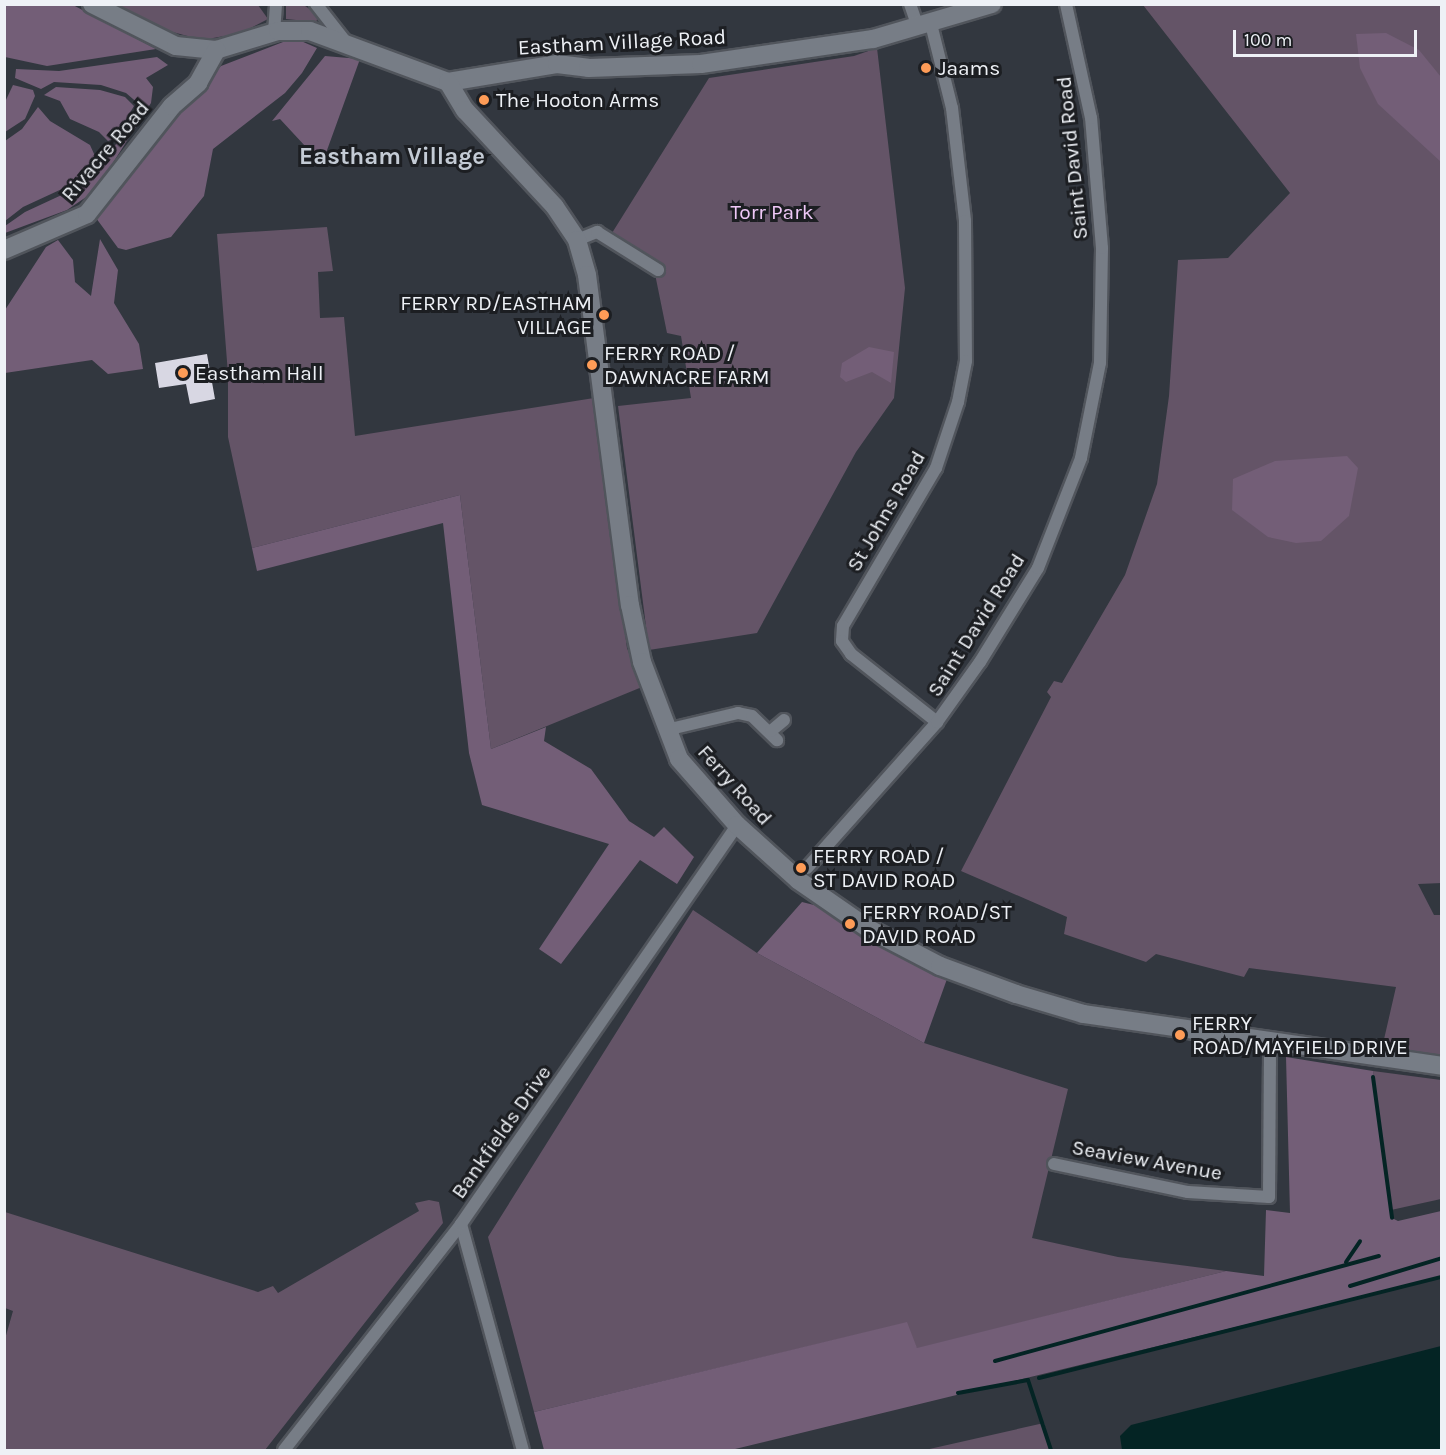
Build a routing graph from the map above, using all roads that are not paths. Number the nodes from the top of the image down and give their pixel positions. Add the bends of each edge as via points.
1 (92, 4) edge
2 (276, 4) edge
3 (316, 4) edge
4 (910, 4) edge
5 (992, 4) edge
6 (1066, 4) edge
7 (924, 25) junction
8 (274, 33) junction
9 (345, 41) junction
10 (216, 50) junction
11 (448, 82) junction
12 (577, 240) junction
13 (4, 250) edge
14 (658, 270) dead end
15 (784, 720) dead end
16 (937, 722) junction
17 (666, 730) junction
18 (737, 825) junction
19 (807, 868) dead end
20 (1270, 1044) junction
21 (1442, 1066) edge
22 (1054, 1164) dead end
23 (461, 1224) junction
24 (284, 1450) edge
25 (523, 1450) edge

1 - 10 street via 176,46
2 - 8 street
3 - 9 street
4 - 7 street
5 - 7 street, Eastham Village Road
6 - 16 street, Saint David Road via 1079,52 1098,177 1103,329 1095,396 1068,498 1038,568
7 - 11 street, Eastham Village Road via 873,39 701,64 612,68 557,64
7 - 16 street, St Johns Road via 952,108 965,221 966,361 958,402 936,468 843,626 842,641 851,654
8 - 9 street via 310,31
8 - 10 street
9 - 11 street
10 - 13 street, Rivacre Road via 198,83 172,106 87,214
11 - 12 street, Ferry Road via 465,110 555,207
12 - 14 street via 597,232
12 - 17 street, Ferry Road via 587,275 630,605 642,662
15 - 17 street via 774,736 752,716 738,713
16 - 19 street, Saint David Road
17 - 18 street, Ferry Road via 697,784
18 - 20 street, Ferry Road via 798,880 869,928 958,974 1083,1014
18 - 23 street, Bankfields Drive
20 - 21 street, Ferry Road
20 - 22 street, Seaview Avenue via 1269,1197 1188,1192
23 - 24 street, Bankfields Drive
23 - 25 street

